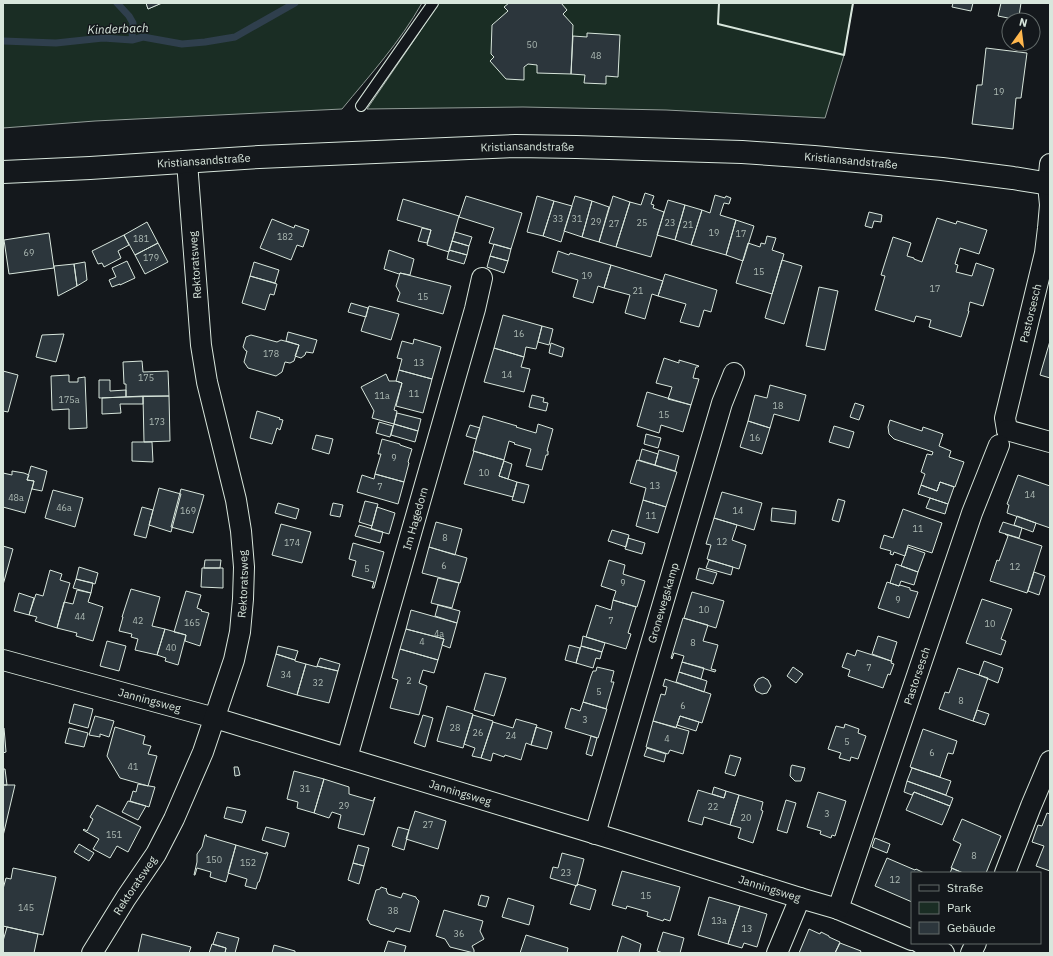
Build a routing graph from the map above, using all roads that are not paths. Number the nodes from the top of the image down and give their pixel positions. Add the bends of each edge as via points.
1 (433, 3) edge
2 (361, 106) dead end
3 (187, 162) junction
4 (3, 172) edge
5 (1049, 178) edge
6 (482, 278) dead end
7 (734, 373) dead end
8 (1003, 437) junction
9 (1050, 442) edge
10 (3, 660) edge
11 (215, 718) junction
12 (347, 758) junction
13 (1050, 761) edge
14 (594, 834) junction
15 (1005, 872) edge
16 (800, 898) junction
17 (838, 909) junction
18 (911, 940) edge
19 (922, 944) edge
20 (92, 953) edge
21 (777, 953) edge
22 (944, 953) edge

1 - 2 lane
3 - 4 street, Kristiansandstraße
3 - 5 street, Kristiansandstraße via 508,147 576,147 814,156 1013,178
3 - 11 street, Rektoratsweg via 201,345 207,382 236,500 244,566 240,632 234,660
5 - 8 street, Pastorsesch via 1050,205 1045,253 1005,418
6 - 12 street, Im Hagedorn
7 - 14 street, Gronewegskamp via 720,410
8 - 9 street
8 - 17 street, Pastorsesch via 972,513
10 - 11 street, Janningsweg
11 - 12 street, Janningsweg
11 - 20 street, Rektoratsweg via 190,784 167,833
12 - 14 street, Janningsweg
13 - 15 street
14 - 16 street, Janningsweg
16 - 17 street, Janningsweg
16 - 21 street
17 - 18 street, Janningsweg
19 - 22 street

